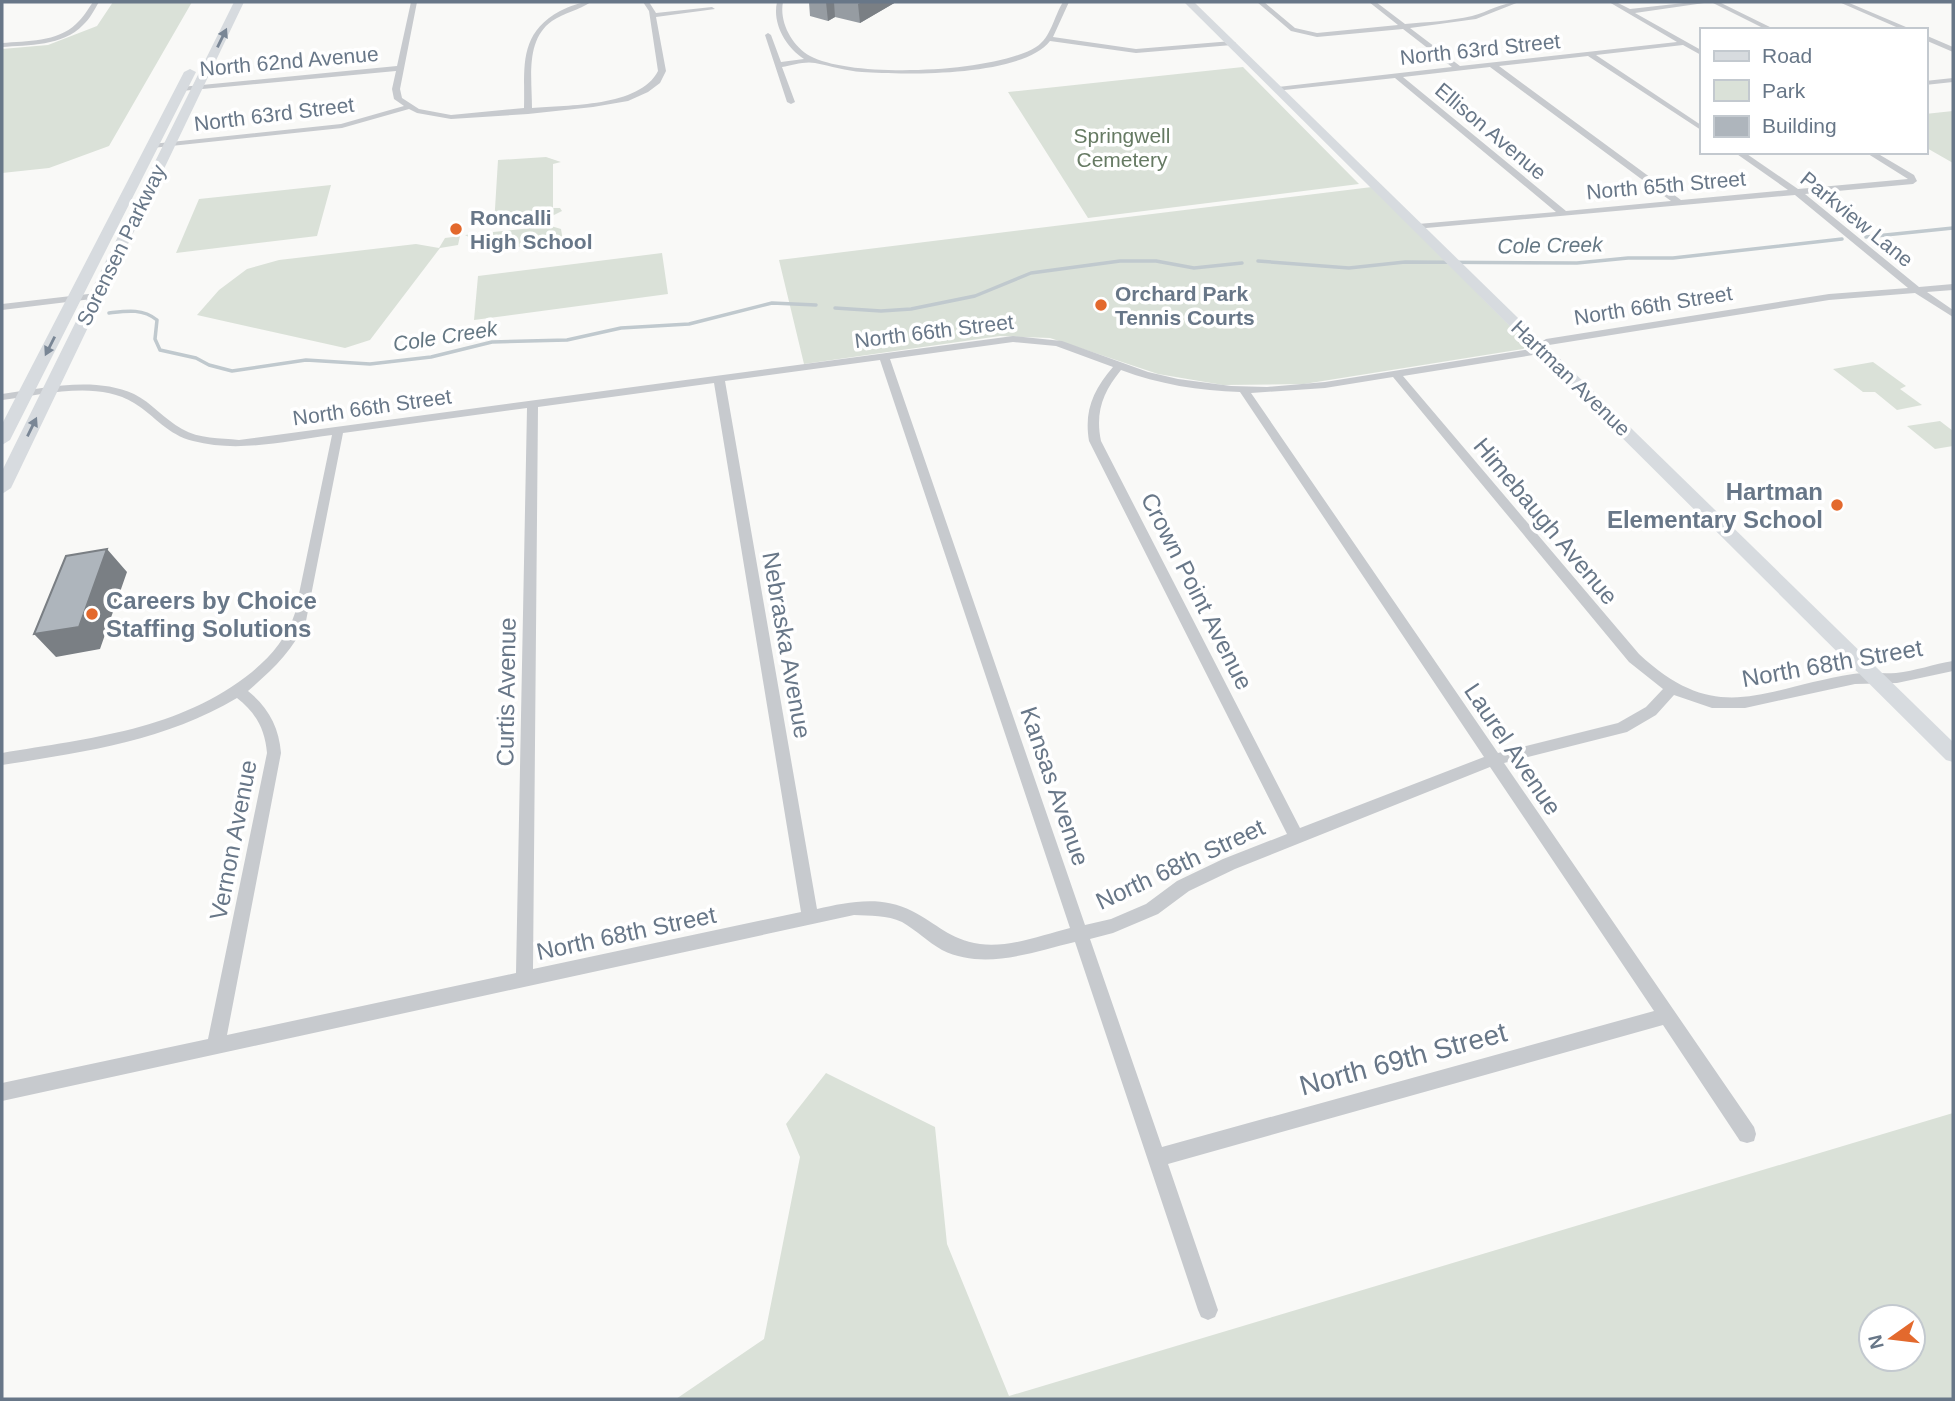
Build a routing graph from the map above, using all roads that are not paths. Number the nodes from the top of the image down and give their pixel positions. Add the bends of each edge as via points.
1 (96, 2) edge
2 (226, 2) edge
3 (239, 2) edge
4 (414, 2) edge
5 (588, 2) edge
6 (646, 2) edge
7 (779, 2) edge
8 (1066, 2) edge
9 (1189, 2) edge
10 (1260, 2) edge
11 (1372, 2) edge
12 (1516, 2) edge
13 (1612, 2) edge
14 (1708, 2) edge
15 (1714, 2) edge
16 (1842, 2) edge
17 (560, 3) edge
18 (574, 7) junction
19 (712, 9) dead end
20 (1631, 11) junction
21 (653, 15) junction
22 (1405, 27) junction
23 (1769, 28) edge
24 (1905, 28) edge
25 (768, 34) dead end
26 (1927, 38) edge
27 (1049, 39) junction
28 (1232, 43) junction
29 (1686, 43) junction
30 (2, 45) edge
31 (1953, 50) edge
32 (1700, 52) edge
33 (1589, 54) junction
34 (811, 60) junction
35 (778, 65) junction
36 (1492, 65) junction
37 (400, 68) junction
38 (1460, 69) junction
39 (1397, 76) junction
40 (1953, 80) edge
41 (1927, 83) edge
42 (198, 88) junction
43 (181, 89) junction
44 (1278, 89) junction
45 (791, 102) dead end
46 (409, 107) junction
47 (528, 112) junction
48 (1700, 127) edge
49 (170, 144) junction
50 (152, 146) junction
51 (1741, 154) edge
52 (1872, 154) edge
53 (1798, 192) junction
54 (1679, 203) junction
55 (1563, 214) junction
56 (1418, 227) junction
57 (1953, 287) edge
58 (1917, 289) junction
59 (97, 296) junction
60 (74, 299) junction
61 (2, 307) edge
62 (1953, 314) edge
63 (1539, 346) junction
64 (884, 356) junction
65 (1119, 366) junction
66 (1395, 373) junction
67 (719, 379) junction
68 (1243, 389) junction
69 (49, 392) junction
70 (25, 395) junction
71 (2, 397) edge
72 (534, 405) junction
73 (338, 431) junction
74 (2, 440) edge
75 (2, 488) edge
76 (1953, 666) edge
77 (1877, 678) junction
78 (1671, 690) junction
79 (238, 691) junction
80 (1953, 754) edge
81 (1493, 760) junction
82 (3, 763) edge
83 (1297, 837) junction
84 (810, 918) junction
85 (1081, 934) junction
86 (524, 980) junction
87 (1667, 1016) junction
88 (216, 1045) junction
89 (2, 1092) edge
90 (1747, 1134) dead end
91 (1155, 1158) junction
92 (1208, 1310) dead end

1 - 30 street via 69,32
2 - 43 main road, Sorensen Parkway
42 -> 3 main road, Sorensen Parkway
4 - 37 street
5 - 18 street
6 - 21 street
7 - 34 street via 790,43
8 - 27 street
9 - 28 main road, Hartman Avenue
10 - 22 street via 1290,28 1307,34
11 - 22 street
12 - 22 street via 1465,20
13 - 20 street
14 - 20 street
15 - 23 street
16 - 24 street
17 - 18 street
18 - 47 street via 547,21 533,36
19 - 21 street
20 - 29 street
21 - 47 street via 662,71 657,81 604,104
22 - 38 street
25 - 35 street
26 - 31 street
27 - 28 street via 1136,51
27 - 34 street via 1012,60 916,71 860,71
28 - 44 main road, Hartman Avenue
29 - 32 street
29 - 33 street, North 63rd Street
33 - 36 street, North 63rd Street
33 - 48 street
34 - 35 street
35 - 45 street
36 - 38 street, North 63rd Street
36 - 54 street
37 - 42 street, North 62nd Avenue
37 - 46 street via 397,95
38 - 39 street, North 63rd Street
39 - 44 street, North 63rd Street
39 - 55 street, Ellison Avenue
40 - 41 street
42 - 43 street, North 62nd Avenue
42 - 49 main road, Sorensen Parkway
43 - 50 main road, Sorensen Parkway
44 - 56 main road, Hartman Avenue
46 - 47 street via 451,117
46 - 49 street, North 63rd Street via 342,126
49 - 50 street, North 63rd Street
49 - 59 main road, Sorensen Parkway
50 - 60 main road, Sorensen Parkway
51 - 53 street, Parkview Lane
52 - 53 street, North 65th Street via 1913,181
53 - 54 street, North 65th Street
53 - 58 street, Parkview Lane
54 - 55 street, North 65th Street
55 - 56 street, North 65th Street
56 - 63 main road, Hartman Avenue
57 - 58 street, North 66th Street
58 - 62 street, Parkview Lane
58 - 63 street, North 66th Street via 1829,297
59 - 60 street
59 - 69 main road, Sorensen Parkway
60 - 61 street
60 -> 70 main road, Sorensen Parkway
63 - 66 street, North 66th Street via 1532,352
63 - 77 main road, Hartman Avenue
64 - 65 street, North 66th Street via 998,340 1035,340 1070,347
64 - 67 street, North 66th Street
64 - 85 street, Kansas Avenue
65 - 68 street, North 66th Street via 1178,382
65 - 83 street, Crown Point Avenue via 1094,401 1095,441
66 - 68 street, North 66th Street via 1299,388
66 - 78 street, Himebaugh Avenue via 1634,658
67 - 72 street, North 66th Street
67 - 84 street, Nebraska Avenue
68 - 81 street, Laurel Avenue
69 - 70 street
69 - 73 street, North 66th Street via 97,389 128,395 173,429 196,439 239,444
75 -> 69 main road, Sorensen Parkway
70 - 71 street
70 - 74 main road, Sorensen Parkway
72 - 73 street, North 66th Street
72 - 86 street, Curtis Avenue
73 - 79 street via 299,623 279,655
76 - 77 street, North 68th Street
77 - 78 street, North 68th Street via 1729,705
77 - 80 main road, Hartman Avenue
78 - 81 street, North 68th Street via 1651,711 1622,728
79 - 82 street via 198,715 152,732
79 - 88 street, Vernon Avenue via 262,711 270,725 274,753
81 - 83 street, North 68th Street
81 - 87 street, Laurel Avenue
83 - 85 street, North 68th Street via 1207,874 1124,923
84 - 85 street, North 68th Street via 854,908 884,909 906,916 948,944 981,952
84 - 86 street, North 68th Street
85 - 91 street, Kansas Avenue
86 - 88 street, North 68th Street
87 - 90 street, Laurel Avenue
87 - 91 street, North 69th Street
88 - 89 street, North 68th Street
91 - 92 street, Kansas Avenue

